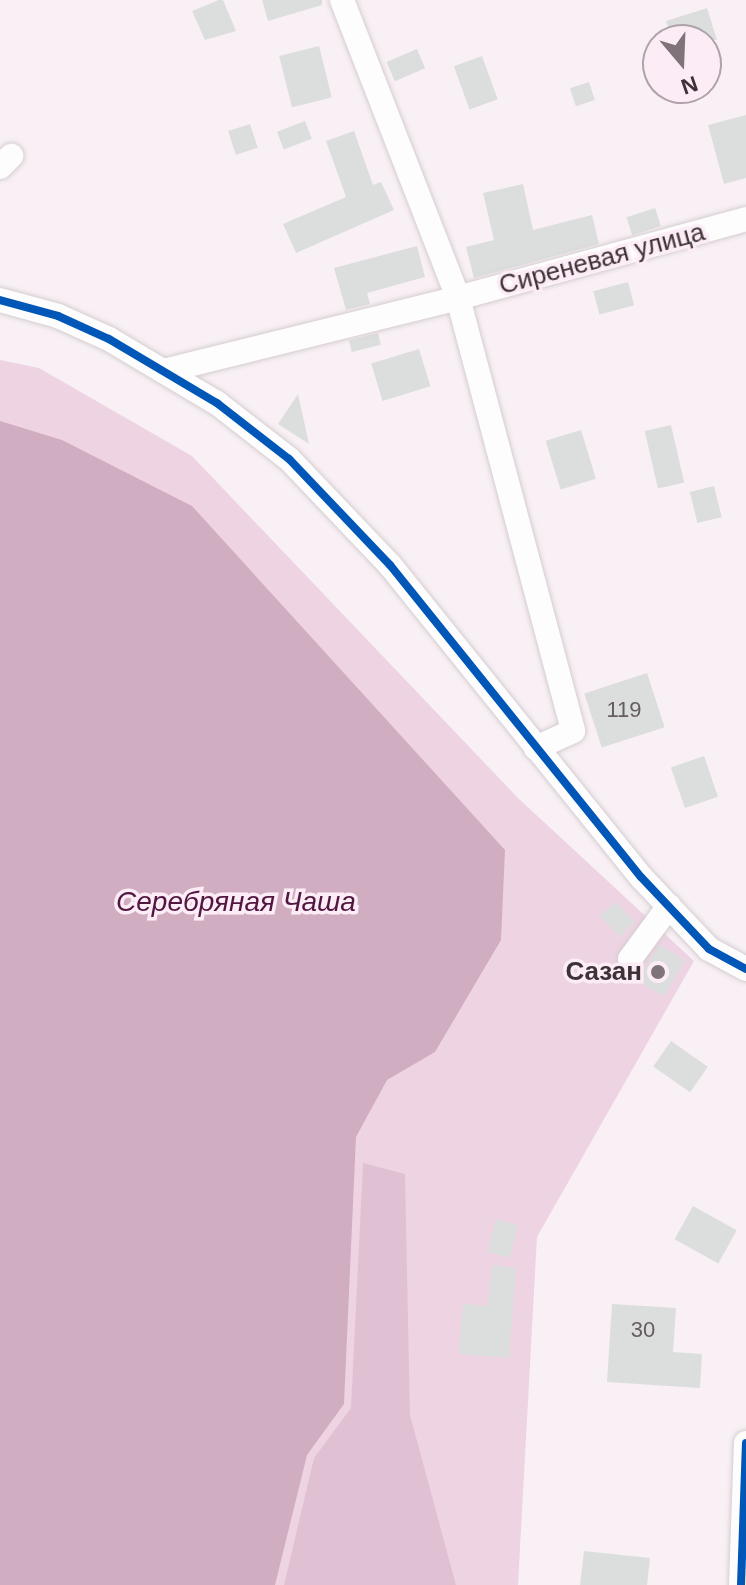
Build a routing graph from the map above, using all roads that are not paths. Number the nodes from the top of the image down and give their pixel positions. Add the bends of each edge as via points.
1 (342, 0) edge
2 (746, 219) edge
3 (458, 298) junction
4 (0, 300) edge
5 (164, 371) junction
6 (536, 748) junction
7 (669, 906) junction
8 (630, 959) dead end
9 (746, 969) edge
10 (746, 1443) edge
11 (745, 1522) edge
12 (741, 1585) edge

1 - 3 street
2 - 3 street, Сиреневая улица
3 - 5 street, Сиреневая улица
3 - 6 street via 573,731
4 - 5 street via 58,316
5 - 6 street via 217,403 289,459 354,525
6 - 7 street
7 - 8 street
7 - 9 street via 709,949
10 - 11 street
11 - 12 street

